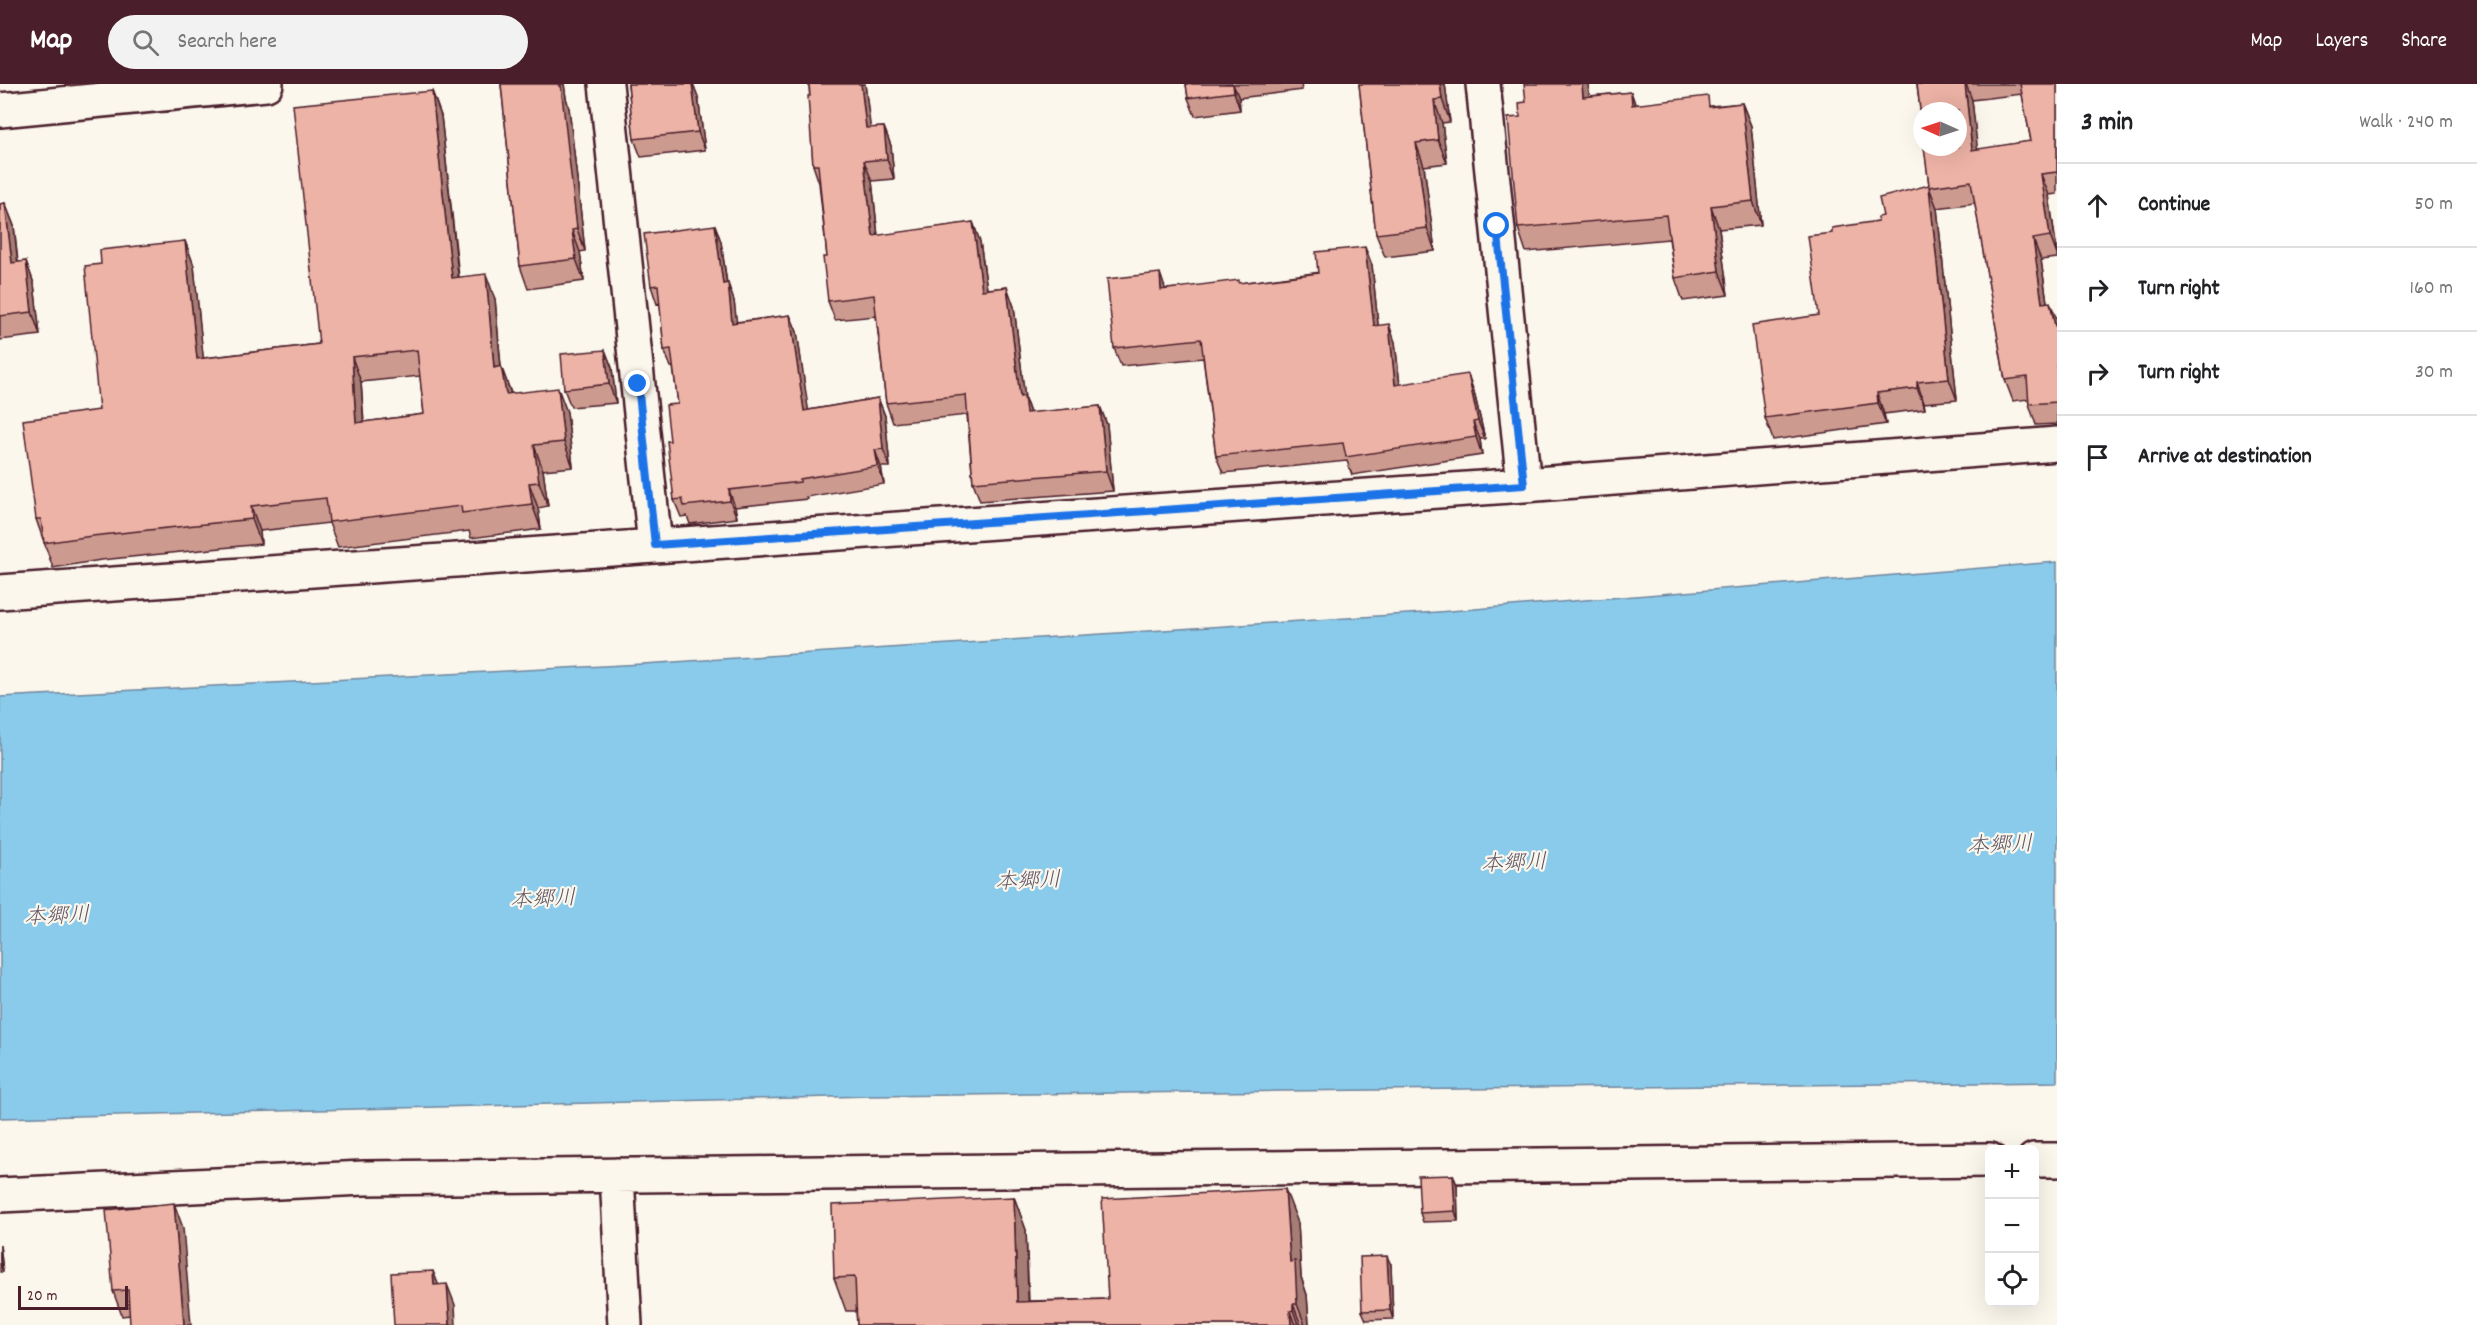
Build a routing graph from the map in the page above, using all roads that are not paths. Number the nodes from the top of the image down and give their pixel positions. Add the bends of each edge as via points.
1 (266, 84) edge
2 (606, 84) edge
3 (1483, 84) edge
4 (0, 110) edge
5 (2057, 444) edge
6 (1524, 485) junction
7 (655, 545) junction
8 (0, 592) edge
9 (2039, 1160) edge
10 (2057, 1160) edge
11 (1985, 1161) edge
12 (617, 1175) junction
13 (0, 1196) edge
14 (625, 1325) edge

1 - 4 street
2 - 7 street
3 - 6 street
5 - 6 street
6 - 7 street
7 - 8 street
9 - 10 street
11 - 12 street
12 - 13 street via 364,1178
12 - 14 street

